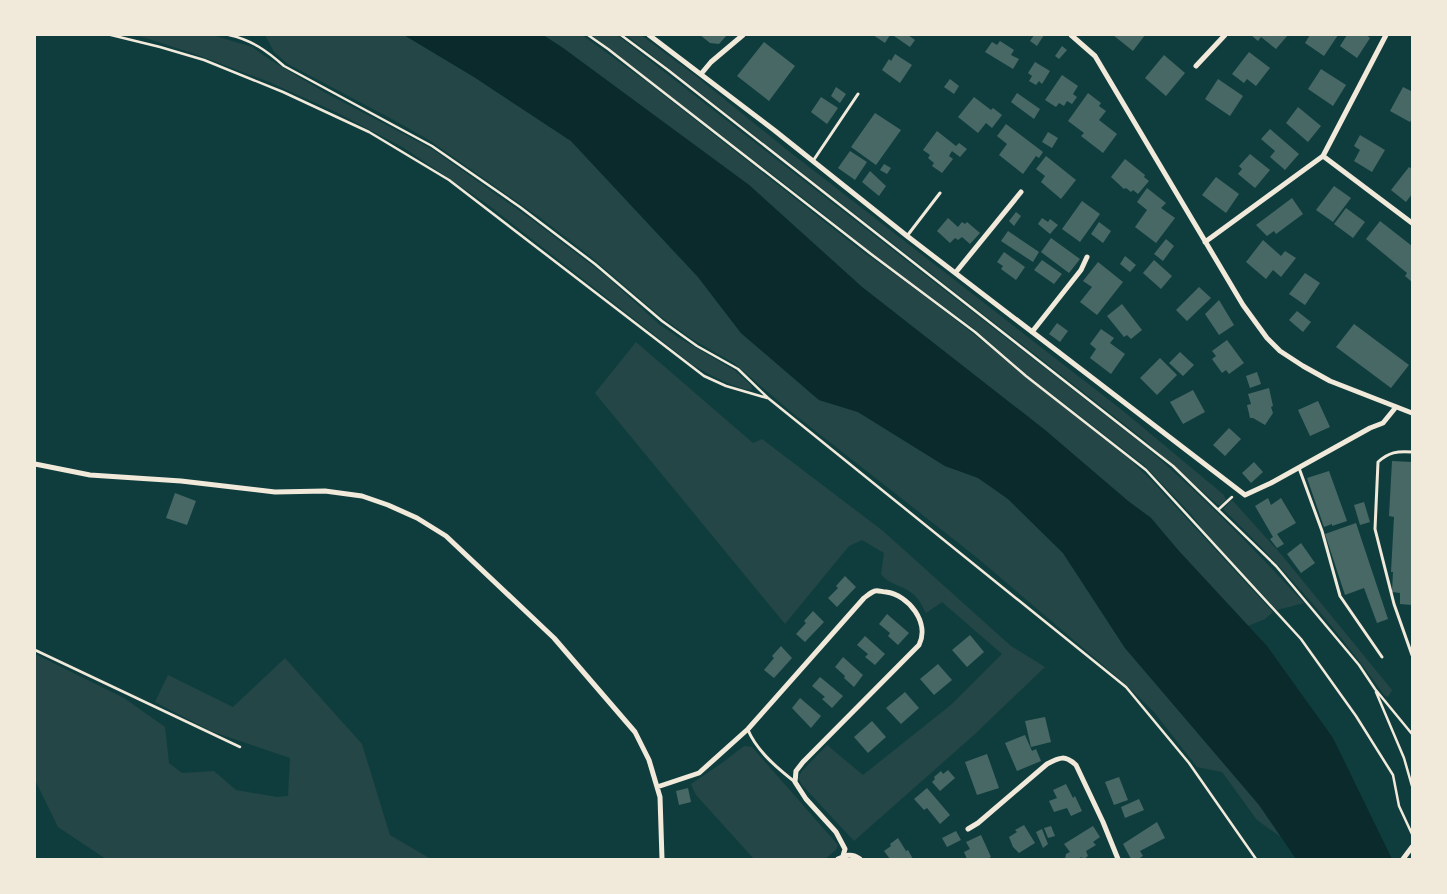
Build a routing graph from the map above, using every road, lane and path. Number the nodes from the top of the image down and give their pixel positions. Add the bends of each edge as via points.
1 (111, 35) edge
2 (229, 35) edge
3 (588, 35) edge
4 (621, 35) edge
5 (649, 35) edge
6 (743, 35) edge
7 (1071, 35) edge
8 (1226, 35) edge
9 (1386, 35) edge
10 (1196, 66) dead end
11 (701, 74) junction
12 (858, 94) dead end
13 (1323, 156) junction
14 (813, 161) junction
15 (1021, 192) dead end
16 (940, 193) dead end
17 (1412, 223) edge
18 (907, 236) junction
19 (1205, 242) junction
20 (1087, 257) dead end
21 (956, 272) junction
22 (1032, 332) junction
23 (768, 398) junction
24 (1396, 407) junction
25 (1412, 414) edge
26 (1412, 452) edge
27 (35, 464) edge
28 (1298, 468) junction
29 (1240, 491) junction
30 (1219, 509) junction
31 (35, 650) edge
32 (1412, 655) edge
33 (1382, 657) dead end
34 (1374, 689) junction
35 (748, 729) junction
36 (1412, 734) edge
37 (240, 746) dead end
38 (795, 782) junction
39 (657, 786) junction
40 (1412, 786) edge
41 (968, 829) dead end
42 (1412, 834) edge
43 (1412, 847) edge
44 (846, 856) junction
45 (662, 859) edge
46 (838, 859) edge
47 (860, 859) edge
48 (1118, 859) edge
49 (1256, 859) edge
50 (1403, 859) edge

1 - 23 path via 204,60 370,132 449,180 704,376
2 - 23 path via 244,38 291,70 432,146 595,264 662,321 738,369
3 - 42 path via 975,332 1146,470 1302,639 1393,776 1399,806
4 - 30 path via 1173,466
5 - 11 street
6 - 11 street
7 - 19 street via 1095,56
8 - 10 street
9 - 13 street
11 - 14 street
12 - 14 lane
13 - 17 street
13 - 19 street
14 - 18 street
15 - 21 street
16 - 18 lane
18 - 21 street
19 - 24 street via 1243,305 1280,351 1330,381
20 - 22 street via 1081,270
21 - 22 street
22 - 29 street
23 - 49 path via 1126,687 1190,763
24 - 25 street
24 - 28 street via 1384,423
26 - 32 lane via 1397,451 1378,462 1375,529 1394,604
27 - 39 street via 90,475 275,492 325,491 362,496 417,518 446,536 554,638 635,732
28 - 29 street via 1246,495
28 - 33 lane via 1322,531 1340,596
29 - 30 path
30 - 34 path via 1276,566 1359,665
31 - 37 path
34 - 36 path
34 - 40 path via 1404,758
35 - 38 lane via 753,742
35 - 38 street via 864,598 875,591 889,592 904,597 914,608 923,637 919,645 803,762 796,771
35 - 39 street via 700,773
38 - 44 street via 836,832
39 - 45 street
41 - 48 street via 1047,764 1058,758 1068,758 1076,765
43 - 50 street
44 - 46 street
44 - 47 street

